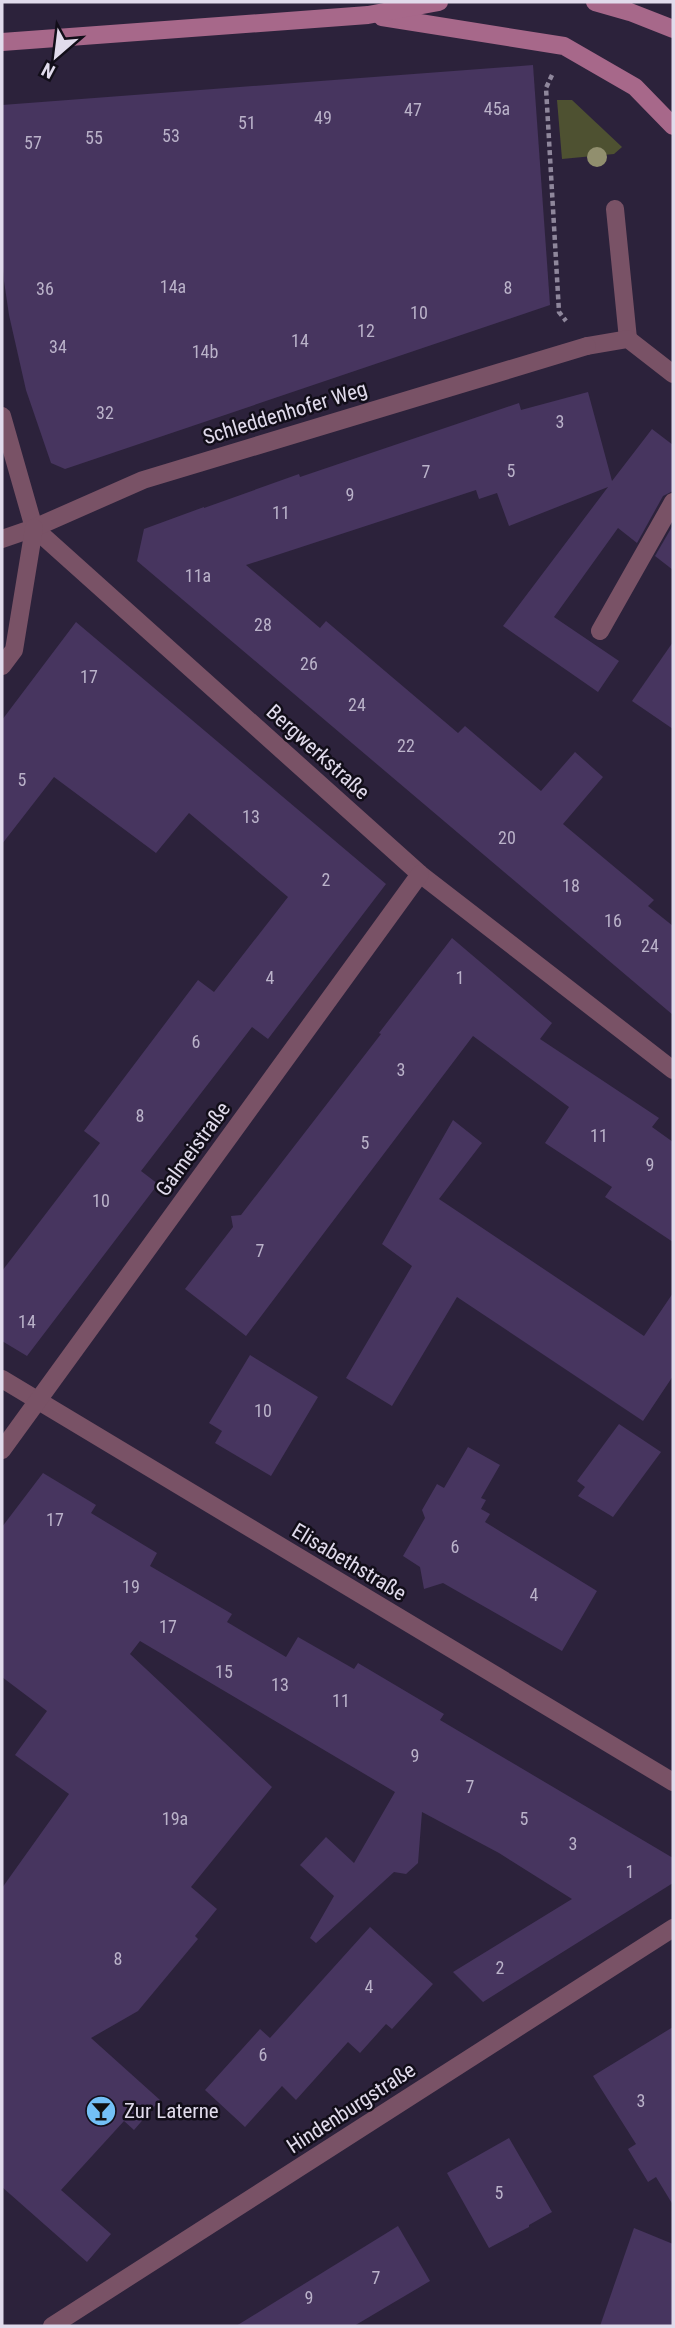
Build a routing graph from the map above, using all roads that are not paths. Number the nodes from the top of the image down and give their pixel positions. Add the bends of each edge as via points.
1 (439, 2) edge
2 (595, 2) edge
3 (368, 15) junction
4 (673, 29) edge
5 (2, 42) edge
6 (673, 126) edge
7 (615, 209) dead end
8 (628, 339) junction
9 (673, 374) edge
10 (2, 416) edge
11 (673, 502) edge
12 (34, 528) junction
13 (2, 539) edge
14 (600, 631) dead end
15 (2, 666) edge
16 (420, 874) junction
17 (673, 1070) edge
18 (2, 1379) edge
19 (39, 1400) junction
20 (2, 1450) edge
21 (673, 1782) edge
22 (673, 1928) edge
23 (52, 2326) edge

1 - 3 main road
2 - 4 main road
3 - 5 main road
3 - 6 main road via 564,46 635,87
7 - 8 street
8 - 9 street
8 - 12 street, Schleddenhofer Weg via 587,346 143,480
10 - 12 street
11 - 14 street
12 - 13 street, Schleddenhofer Weg
12 - 15 street via 14,650
12 - 16 street, Bergwerkstraße
16 - 17 street, Bergwerkstraße
16 - 19 street, Galmeistraße
18 - 19 street, Elisabethstraße
19 - 20 street, Galmeistraße
19 - 21 street, Elisabethstraße
22 - 23 street, Hindenburgstraße

